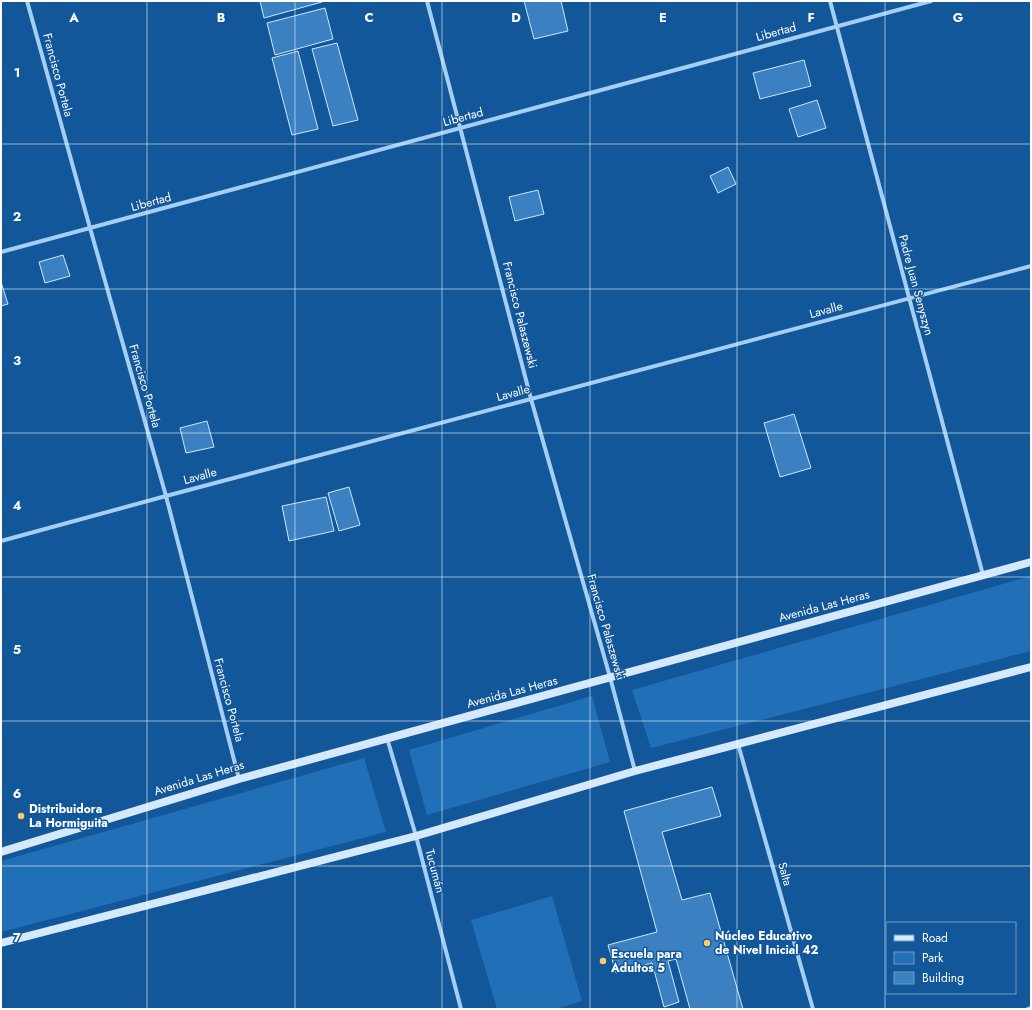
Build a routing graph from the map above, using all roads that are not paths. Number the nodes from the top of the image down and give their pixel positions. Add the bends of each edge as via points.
1 (27, 1) edge
2 (428, 1) edge
3 (830, 1) edge
4 (931, 1) edge
5 (837, 26) junction
6 (461, 128) junction
7 (90, 228) junction
8 (1, 252) edge
9 (1031, 266) edge
10 (910, 299) junction
11 (531, 399) junction
12 (166, 496) junction
13 (1, 541) edge
14 (1031, 562) edge
15 (983, 575) junction
16 (1031, 667) edge
17 (610, 677) junction
18 (387, 738) junction
19 (738, 744) junction
20 (635, 772) junction
21 (239, 778) junction
22 (416, 836) junction
23 (1, 852) edge
24 (1, 944) edge
25 (1031, 1008) edge
26 (462, 1009) edge
27 (813, 1009) edge
28 (1028, 1009) edge

1 - 7 street, Francisco Portela
2 - 6 street, Francisco Palaszewski
3 - 5 street, Padre Juan Senyszyn
4 - 5 street, Libertad
5 - 6 street, Libertad
5 - 10 street, Padre Juan Senyszyn
6 - 7 street, Libertad
6 - 11 street, Francisco Palaszewski
7 - 8 street, Libertad
7 - 12 street, Francisco Portela
9 - 10 street, Lavalle
10 - 11 street, Lavalle
10 - 15 street, Padre Juan Senyszyn
11 - 12 street, Lavalle
11 - 17 street, Francisco Palaszewski
12 - 13 street, Lavalle
12 - 21 street, Francisco Portela
14 - 15 main road, Avenida Las Heras
15 - 17 main road, Avenida Las Heras
16 - 19 main road
17 - 18 main road, Avenida Las Heras
17 - 20 street, Francisco Palaszewski
18 - 21 main road, Avenida Las Heras
18 - 22 street, Tucumán
19 - 20 main road
19 - 27 street, Salta
20 - 22 main road
21 - 23 main road, Avenida Las Heras
22 - 24 main road
22 - 26 street, Tucumán
25 - 28 street

